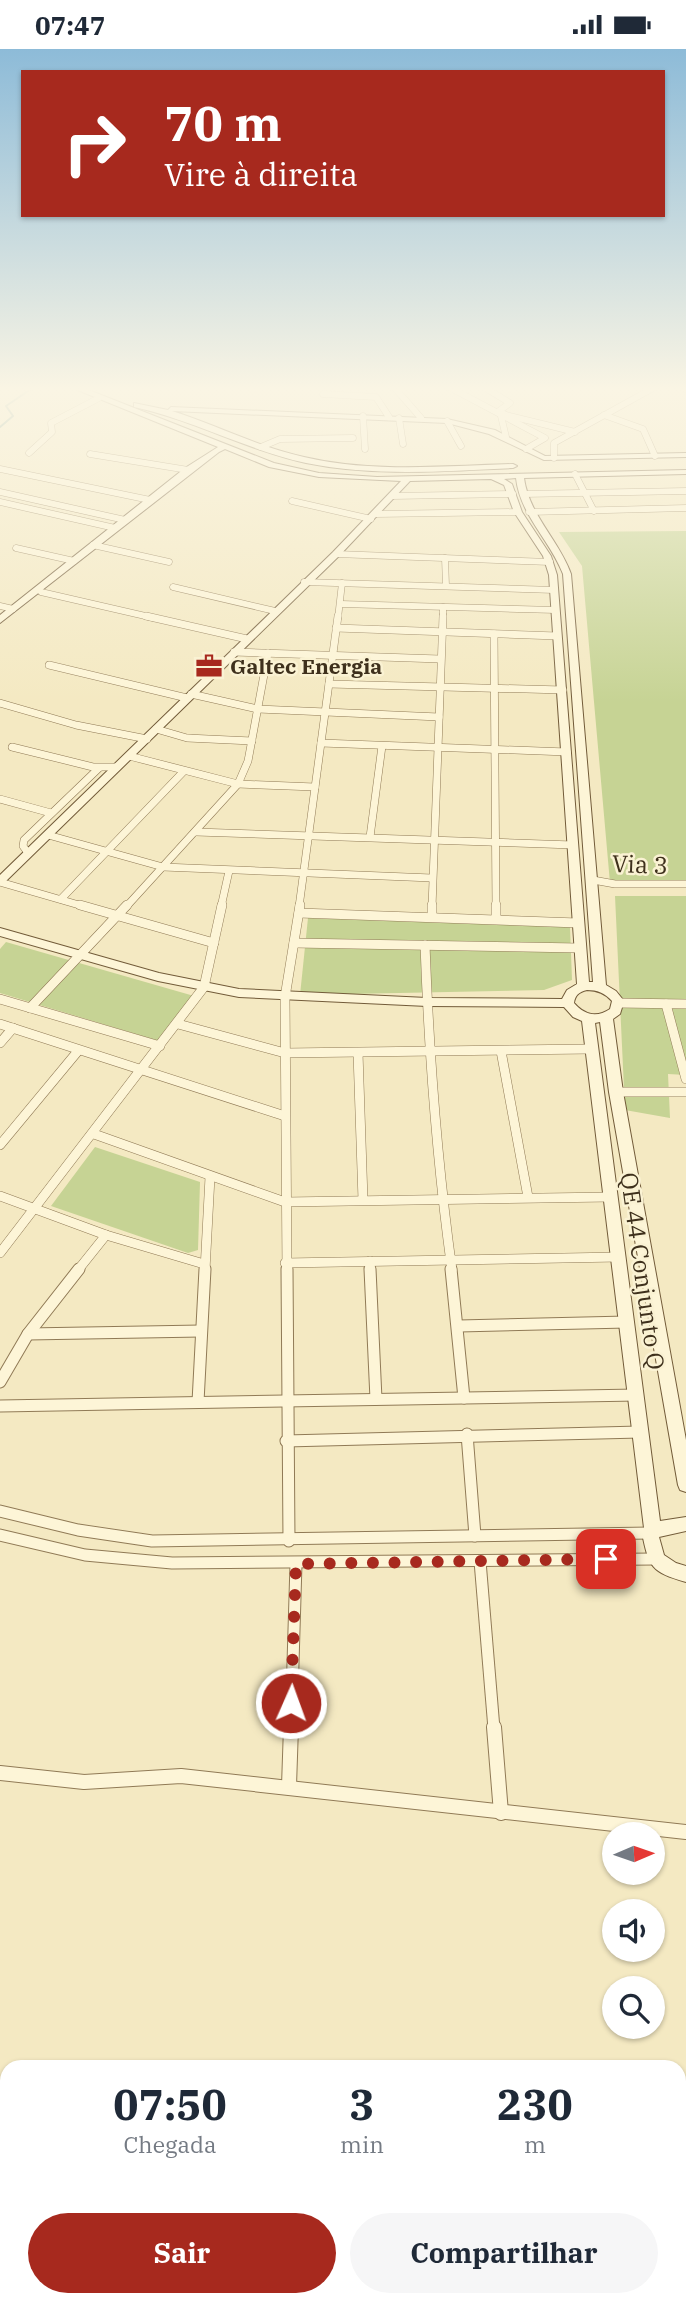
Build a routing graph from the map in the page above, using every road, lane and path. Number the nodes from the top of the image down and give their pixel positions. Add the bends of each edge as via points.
1 (1, 492) edge
2 (112, 492) edge
3 (159, 492) edge
4 (393, 492) edge
5 (621, 492) edge
6 (584, 493) junction
7 (518, 494) junction
8 (391, 496) junction
9 (149, 500) junction
10 (292, 501) dead end
11 (0, 502) edge
12 (686, 508) edge
13 (594, 511) junction
14 (524, 512) junction
15 (373, 516) junction
16 (125, 520) junction
17 (115, 528) junction
18 (541, 536) junction
19 (93, 545) junction
20 (16, 548) dead end
21 (336, 554) junction
22 (445, 558) junction
23 (74, 561) junction
24 (170, 562) dead end
25 (550, 562) junction
26 (304, 582) junction
27 (342, 583) junction
28 (446, 586) junction
29 (173, 587) dead end
30 (554, 590) junction
31 (41, 592) dead end
32 (341, 604) junction
33 (0, 606) edge
34 (443, 607) junction
35 (13, 609) junction
36 (556, 610) junction
37 (275, 611) junction
38 (0, 619) edge
39 (336, 628) junction
40 (442, 632) junction
41 (494, 634) junction
42 (557, 636) junction
43 (247, 639) junction
44 (234, 652) junction
45 (268, 653) junction
46 (332, 655) junction
47 (440, 659) junction
48 (49, 665) dead end
49 (329, 684) junction
50 (439, 687) junction
51 (494, 689) junction
52 (563, 690) junction
53 (189, 696) junction
54 (0, 703) edge
55 (258, 709) junction
56 (325, 713) junction
57 (439, 717) junction
58 (156, 729) junction
59 (147, 739) junction
60 (252, 741) junction
61 (321, 743) junction
62 (382, 746) junction
63 (12, 747) dead end
64 (437, 748) junction
65 (495, 749) junction
66 (567, 752) junction
67 (129, 756) junction
68 (117, 767) junction
69 (99, 768) junction
70 (184, 771) junction
71 (238, 784) junction
72 (315, 787) junction
73 (0, 799) edge
74 (571, 800) junction
75 (585, 800) junction
76 (51, 813) junction
77 (196, 832) junction
78 (48, 835) junction
79 (309, 835) junction
80 (370, 837) junction
81 (433, 839) junction
82 (496, 842) junction
83 (573, 845) junction
84 (107, 851) junction
85 (28, 853) junction
86 (163, 867) junction
87 (229, 871) junction
88 (305, 873) junction
89 (432, 878) junction
90 (1, 880) edge
91 (593, 880) junction
92 (686, 884) edge
93 (61, 899) junction
94 (299, 913) junction
95 (118, 917) junction
96 (432, 917) junction
97 (496, 919) junction
98 (578, 923) junction
99 (0, 932) edge
100 (214, 943) junction
101 (294, 943) junction
102 (425, 945) junction
103 (579, 948) junction
104 (79, 955) junction
105 (204, 986) junction
106 (583, 987) junction
107 (600, 987) junction
108 (285, 997) junction
109 (0, 999) edge
110 (427, 1002) junction
111 (568, 1003) junction
112 (618, 1003) junction
113 (666, 1004) junction
114 (686, 1004) edge
115 (30, 1008) junction
116 (606, 1017) junction
117 (588, 1018) junction
118 (0, 1024) edge
119 (178, 1024) junction
120 (13, 1028) junction
121 (0, 1043) edge
122 (160, 1046) junction
123 (591, 1049) junction
124 (78, 1051) junction
125 (501, 1051) junction
126 (429, 1052) junction
127 (285, 1053) junction
128 (358, 1053) junction
129 (141, 1069) junction
130 (686, 1079) edge
131 (686, 1091) edge
132 (616, 1092) junction
133 (285, 1116) junction
134 (93, 1134) junction
135 (0, 1146) edge
136 (210, 1177) junction
137 (0, 1196) edge
138 (528, 1197) junction
139 (610, 1197) junction
140 (442, 1198) junction
141 (363, 1200) junction
142 (285, 1202) junction
143 (33, 1210) junction
144 (106, 1235) junction
145 (0, 1253) edge
146 (619, 1257) junction
147 (370, 1261) junction
148 (452, 1261) junction
149 (285, 1263) junction
150 (204, 1264) junction
151 (627, 1322) junction
152 (459, 1326) junction
153 (201, 1331) junction
154 (28, 1333) junction
155 (0, 1382) edge
156 (637, 1395) junction
157 (464, 1398) junction
158 (376, 1399) junction
159 (198, 1402) junction
160 (286, 1403) junction
161 (0, 1406) edge
162 (640, 1432) junction
163 (467, 1434) junction
164 (286, 1441) junction
165 (686, 1485) edge
166 (0, 1511) edge
167 (686, 1524) edge
168 (652, 1532) junction
169 (0, 1535) edge
170 (475, 1536) junction
171 (241, 1541) junction
172 (289, 1541) junction
173 (656, 1559) junction
174 (480, 1561) junction
175 (243, 1564) junction
176 (296, 1564) junction
177 (686, 1574) edge
178 (0, 1773) edge
179 (289, 1786) junction
180 (501, 1813) junction
181 (686, 1832) edge

1 - 16 street
2 - 9 street
3 - 9 street
4 - 8 street
5 - 6 street
6 - 7 street
6 - 13 street
7 - 8 street
7 - 14 street
8 - 15 street
9 - 16 street
10 - 15 street
11 - 17 street
12 - 13 street
13 - 14 street
14 - 15 street
14 - 18 street
15 - 21 street
16 - 17 street
17 - 19 street
18 - 25 street
18 - 75 street via 563,561 567,575
19 - 23 street
19 - 24 street
20 - 23 street
21 - 22 street
21 - 26 street
22 - 25 street
22 - 28 street
23 - 35 street
25 - 30 street
26 - 27 street
26 - 37 street
27 - 28 street
27 - 32 street
28 - 30 street
29 - 37 street
30 - 36 street
31 - 43 street
32 - 34 street
32 - 39 street
33 - 35 street
34 - 36 street
34 - 40 street
35 - 38 street
36 - 42 street
37 - 43 street
39 - 40 street
39 - 46 street
40 - 41 street
40 - 47 street
41 - 42 street
41 - 51 street
42 - 52 street
43 - 44 street
44 - 45 street
44 - 53 street
45 - 46 street
45 - 55 street
46 - 47 street
46 - 49 street
47 - 50 street
48 - 53 street
49 - 50 street
49 - 56 street
50 - 51 street
50 - 57 street
51 - 52 street
51 - 65 street
52 - 66 street
53 - 55 street
53 - 58 street
54 - 59 street
55 - 56 street
55 - 60 street
56 - 57 street
56 - 61 street
57 - 64 street
58 - 59 street
58 - 60 street via 187,738
59 - 67 street
60 - 71 street
61 - 62 street
61 - 72 street
62 - 64 street
62 - 80 street
63 - 69 street
64 - 65 street
64 - 81 street
65 - 66 street
65 - 82 street
66 - 74 street
67 - 68 street
67 - 70 street
68 - 69 street
68 - 78 street
69 - 76 street
70 - 71 street
70 - 84 street
71 - 72 street
71 - 77 street
72 - 79 street
73 - 76 street
74 - 75 street
74 - 83 street
75 - 91 street
76 - 85 street via 24,840
77 - 79 street
77 - 86 street
78 - 84 street
78 - 85 street
79 - 80 street
79 - 88 street
80 - 81 street
81 - 82 street
81 - 89 street
82 - 83 street
82 - 97 street
83 - 98 street
84 - 86 street
84 - 93 street
85 - 90 street
86 - 87 street
86 - 95 street
87 - 88 street
87 - 100 street
88 - 89 street
88 - 94 street
89 - 96 street
90 - 93 street
91 - 92 street, Via 3
91 - 107 street
93 - 95 street
94 - 96 street
94 - 101 street
95 - 100 street
95 - 104 street
96 - 97 street
97 - 98 street
98 - 103 street
99 - 104 street
100 - 105 street
101 - 102 street
101 - 108 street
102 - 103 street
102 - 110 street
103 - 106 street
104 - 105 street
104 - 115 street
105 - 108 street
105 - 119 street
106 - 107 street
106 - 111 street via 570,994
107 - 112 street
108 - 110 street
108 - 127 street
109 - 115 street
110 - 111 street
110 - 126 street
111 - 117 street via 575,1013
112 - 113 street
112 - 116 street via 616,1011
113 - 114 street
113 - 130 street
115 - 122 street
116 - 117 street
116 - 132 street, QE 44 Conjunto Q
117 - 123 street, QE 44 Conjunto Q
118 - 120 street
119 - 122 street
119 - 127 street
120 - 121 street
120 - 124 street
122 - 129 street
123 - 125 street
123 - 139 street, QE 44 Conjunto Q
124 - 129 street
124 - 135 street
125 - 126 street
125 - 138 street
126 - 128 street
126 - 140 street
127 - 128 street
127 - 133 street
128 - 141 street
129 - 133 street
129 - 134 street
131 - 132 street
132 - 165 street, QE 44 Conjunto Q
133 - 142 street
134 - 136 street
134 - 143 street
136 - 142 street
136 - 150 street
137 - 143 street
138 - 139 street
138 - 140 street
139 - 146 street, QE 44 Conjunto Q
140 - 141 street
140 - 148 street
141 - 142 street
142 - 149 street
143 - 144 street
143 - 145 street
144 - 150 street
144 - 154 street
146 - 148 street
146 - 151 street, QE 44 Conjunto Q
147 - 148 street
147 - 149 street
147 - 158 street
148 - 152 street
149 - 160 street
150 - 153 street
151 - 152 street
151 - 156 street, QE 44 Conjunto Q
152 - 157 street
153 - 154 street
153 - 159 street
154 - 155 street
156 - 157 street
156 - 162 street, QE 44 Conjunto Q
157 - 158 street
158 - 160 street
159 - 160 street
159 - 161 street
160 - 164 street
162 - 163 street
162 - 168 street, QE 44 Conjunto Q
163 - 164 street
163 - 170 street
164 - 172 street
166 - 171 street via 131,1539
167 - 168 street
168 - 170 street
168 - 173 street, QE 44 Conjunto Q
169 - 175 street via 88,1556
170 - 172 street
171 - 172 street
171 - 175 street via 247,1549
173 - 174 street
173 - 177 street
174 - 176 street
174 - 180 street
175 - 176 street
176 - 179 street
178 - 179 street via 84,1782 181,1776
179 - 180 street
180 - 181 street

